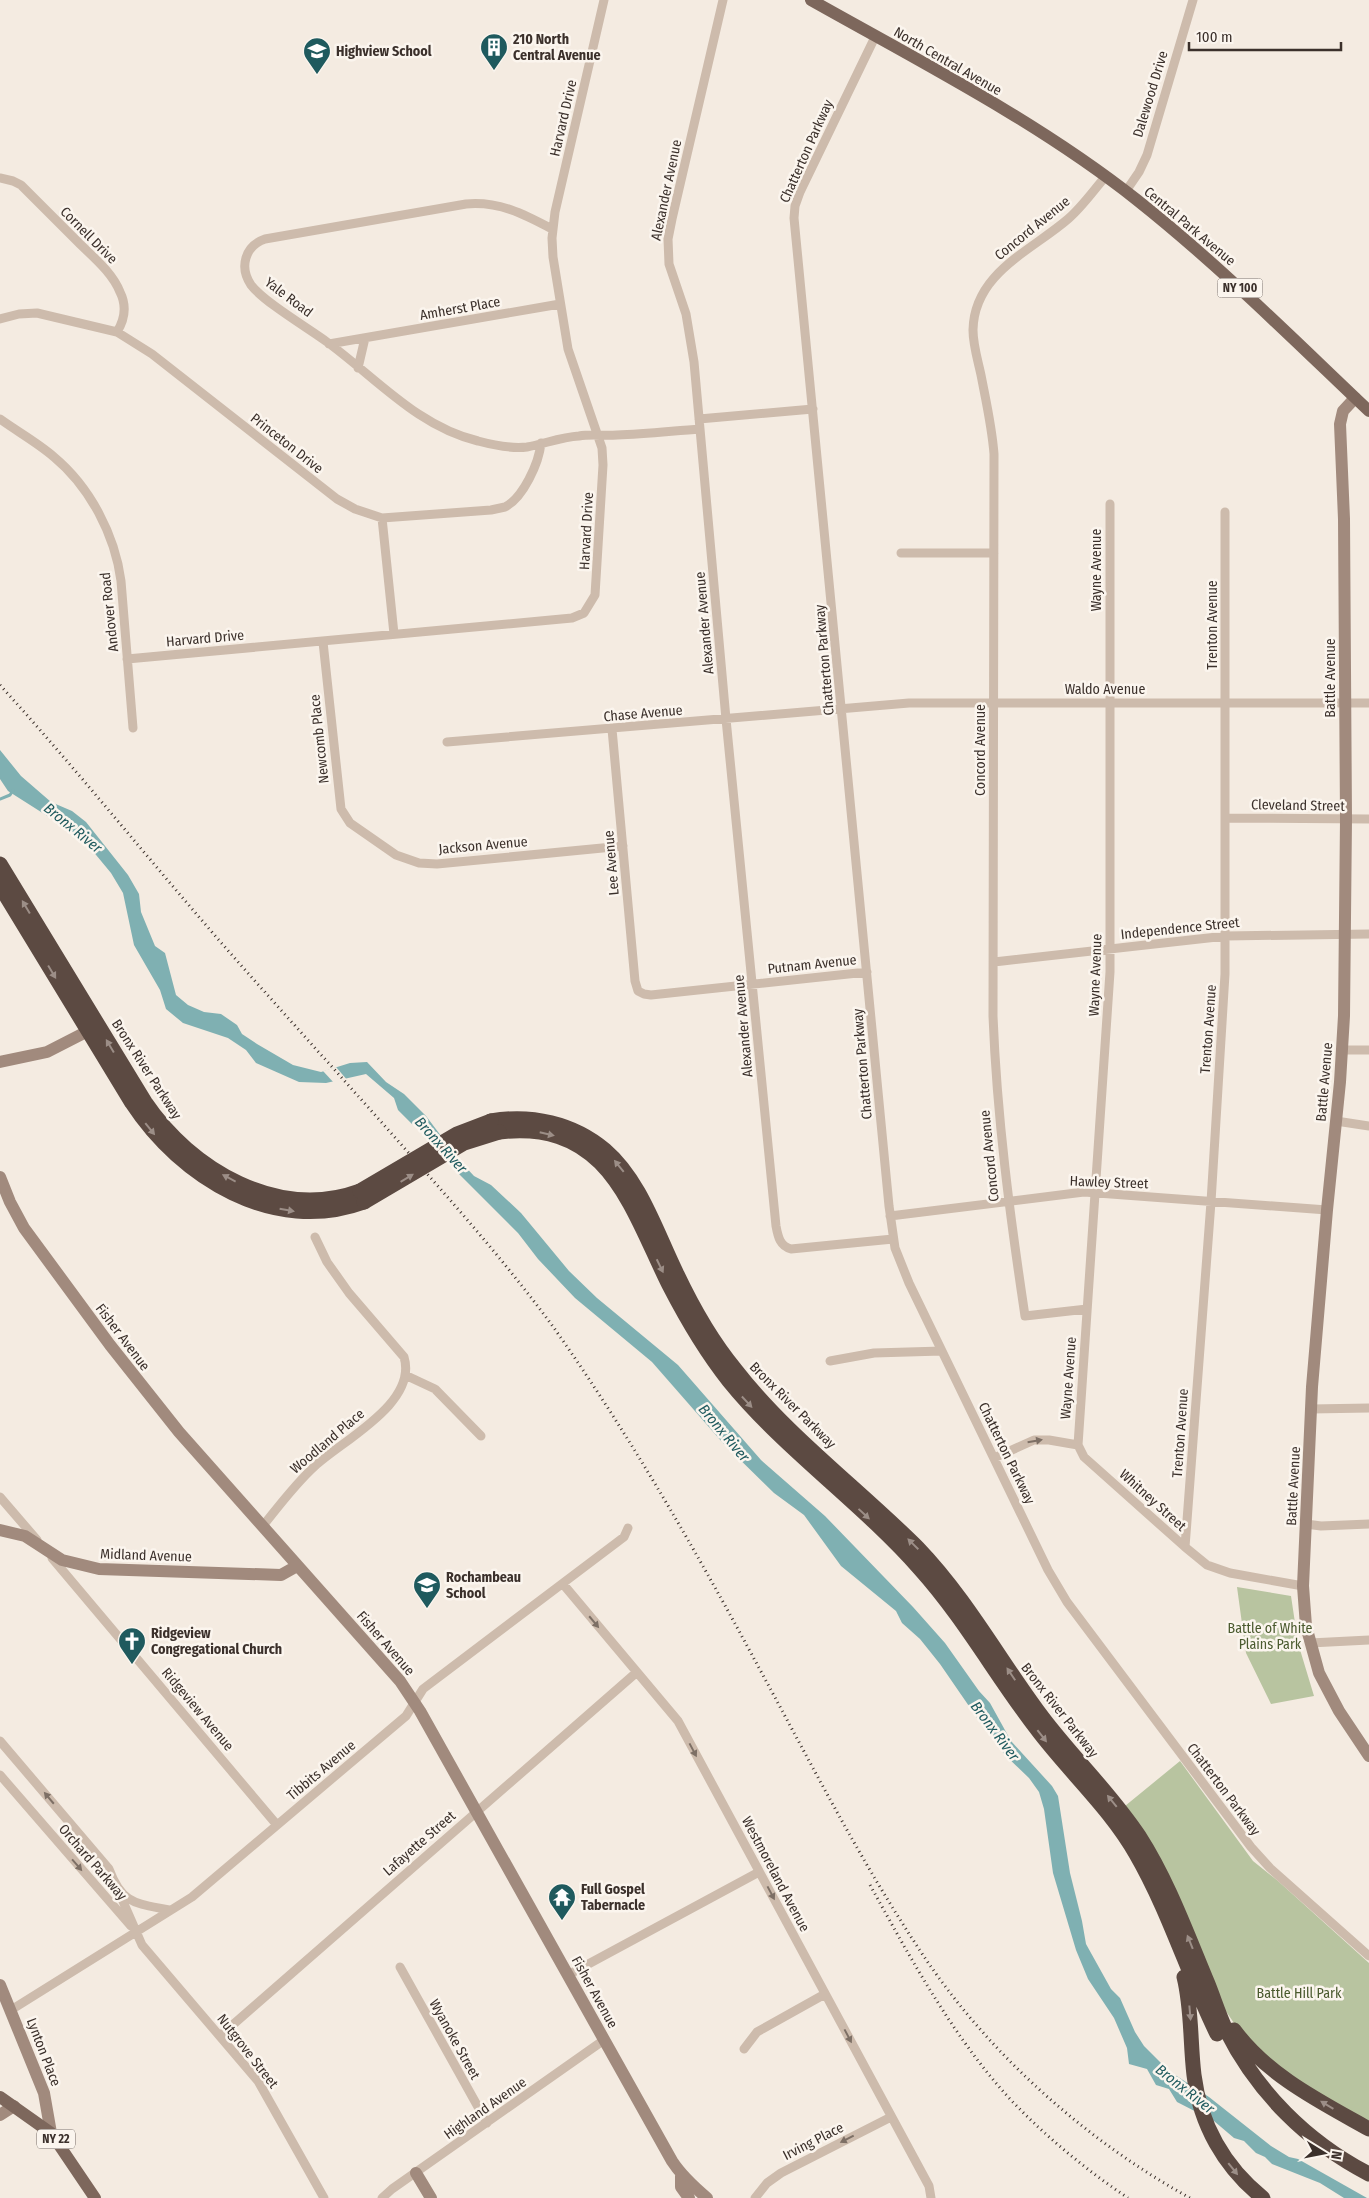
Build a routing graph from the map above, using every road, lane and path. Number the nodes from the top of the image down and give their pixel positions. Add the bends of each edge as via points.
1 (604, 0) edge
2 (722, 0) edge
3 (1192, 0) edge
4 (814, 2) edge
5 (875, 36) junction
6 (1063, 147) joint
7 (1106, 176) junction
8 (0, 178) edge
9 (1126, 191) junction
10 (552, 229) junction
11 (560, 304) junction
12 (0, 319) edge
13 (117, 332) junction
14 (365, 338) junction
15 (329, 344) junction
16 (358, 368) junction
17 (1355, 398) junction
18 (813, 409) junction
19 (1369, 411) edge
20 (0, 419) edge
21 (700, 424) junction
22 (598, 435) junction
23 (541, 443) junction
24 (1110, 504) dead end
25 (1225, 512) dead end
26 (382, 518) junction
27 (901, 553) dead end
28 (994, 553) junction
29 (394, 634) junction
30 (323, 642) junction
31 (127, 659) junction
32 (1226, 702) junction
33 (994, 703) junction
34 (1110, 703) junction
35 (1345, 703) junction
36 (1369, 703) edge
37 (842, 709) junction
38 (726, 719) junction
39 (133, 728) dead end
40 (612, 729) junction
41 (447, 742) dead end
42 (1227, 818) junction
43 (1346, 819) junction
44 (1369, 819) edge
45 (356, 827) joint
46 (623, 846) junction
47 (0, 864) edge
48 (0, 886) edge
49 (1345, 934) junction
50 (1369, 934) edge
51 (1226, 936) junction
52 (1111, 949) junction
53 (994, 962) junction
54 (867, 972) junction
55 (753, 984) junction
56 (641, 993) joint
57 (88, 1031) junction
58 (1343, 1050) junction
59 (1369, 1050) edge
60 (0, 1062) edge
61 (1336, 1121) junction
62 (495, 1126) junction
63 (1369, 1126) edge
64 (0, 1177) edge
65 (1094, 1193) junction
66 (362, 1196) junction
67 (1007, 1200) junction
68 (1211, 1202) junction
69 (1327, 1210) junction
70 (890, 1216) junction
71 (315, 1237) dead end
72 (893, 1239) junction
73 (1087, 1309) junction
74 (942, 1351) junction
75 (830, 1360) dead end
76 (405, 1375) junction
77 (1369, 1408) edge
78 (1311, 1409) junction
79 (481, 1436) dead end
80 (1078, 1445) junction
81 (994, 1458) junction
82 (0, 1498) edge
83 (1306, 1524) junction
84 (1369, 1524) edge
85 (262, 1527) junction
86 (628, 1528) dead end
87 (0, 1530) edge
88 (42, 1546) junction
89 (1184, 1547) junction
90 (297, 1566) junction
91 (563, 1584) junction
92 (1304, 1586) junction
93 (1369, 1640) edge
94 (1310, 1644) junction
95 (637, 1672) junction
96 (415, 1702) junction
97 (0, 1741) edge
98 (1369, 1756) edge
99 (0, 1775) edge
100 (476, 1812) junction
101 (277, 1825) junction
102 (759, 1872) junction
103 (118, 1890) junction
104 (169, 1910) junction
105 (136, 1932) junction
106 (1173, 1932) junction
107 (1369, 1956) edge
108 (400, 1967) dead end
109 (568, 1975) junction
110 (0, 1985) edge
111 (1209, 1988) junction
112 (825, 1994) junction
113 (11, 2010) junction
114 (220, 2036) junction
115 (604, 2040) junction
116 (744, 2049) dead end
117 (0, 2097) edge
118 (14, 2106) junction
119 (0, 2115) edge
120 (891, 2116) junction
121 (487, 2123) junction
122 (1369, 2129) edge
123 (51, 2133) junction
124 (416, 2174) junction
125 (1369, 2174) edge
126 (681, 2176) junction
127 (1369, 2184) edge
128 (95, 2198) edge
129 (324, 2198) edge
130 (382, 2198) edge
131 (430, 2198) edge
132 (689, 2198) edge
133 (707, 2198) edge
134 (755, 2198) edge
135 (932, 2198) edge
136 (1263, 2198) edge

1 - 10 street, Harvard Drive
2 - 21 street, Alexander Avenue via 668,248 670,270 689,329
3 - 9 street, Dalewood Drive via 1144,163
4 - 5 main road, North Central Avenue / NY 100
5 - 6 main road, North Central Avenue / NY 100
5 - 18 street, Chatterton Parkway via 800,192 794,212
6 - 7 main road, Central Park Avenue / NY 100
7 - 9 main road, Central Park Avenue / NY 100
7 - 28 street, Concord Avenue via 1068,219 1023,250 998,273 976,310 974,341 994,454
8 - 13 street, Cornell Drive via 21,185 114,280 124,306 124,320
9 - 17 main road, Central Park Avenue / NY 100 via 1210,260
10 - 11 street, Harvard Drive
10 - 15 street, Yale Road via 506,207 482,202 272,237 253,244 245,260 251,284 261,295
11 - 14 street, Amherst Place
11 - 22 street, Harvard Drive via 571,362
12 - 13 street, Princeton Drive via 37,313
13 - 26 street, Princeton Drive via 152,354 337,498 360,511
14 - 15 street, Amherst Place
14 - 16 street
15 - 16 street, Yale Road
16 - 23 street, Yale Road via 420,415 461,437 507,446 526,447
17 - 19 main road, NY 100
17 - 35 street, Battle Avenue via 1343,411 1340,424
18 - 21 street, Yale Road
18 - 37 street, Chatterton Parkway
20 - 31 street, Andover Road via 54,457 76,481 103,523 120,571
21 - 22 street, Yale Road
21 - 38 street, Alexander Avenue
22 - 23 street, Yale Road
22 - 29 street, Harvard Drive via 603,465 596,588 584,613 572,618
23 - 26 street, Princeton Drive via 523,491 511,504 491,510
24 - 34 street, Wayne Avenue
25 - 32 street, Trenton Avenue
26 - 29 street
27 - 28 street
28 - 33 street, Concord Avenue
29 - 30 street, Harvard Drive
30 - 31 street, Harvard Drive
30 - 45 street, Newcomb Place via 340,803 346,820
31 - 39 street, Andover Road
32 - 34 street, Waldo Avenue
32 - 35 street, Waldo Avenue
32 - 42 street, Trenton Avenue
33 - 34 street, Waldo Avenue
33 - 37 street, Waldo Avenue via 909,703
33 - 53 street, Concord Avenue
34 - 52 street, Wayne Avenue
35 - 36 street, Waldo Avenue
35 - 43 street, Battle Avenue
37 - 38 street, Chase Avenue
37 - 54 street, Chatterton Parkway
38 - 40 street, Chase Avenue
38 - 55 street, Alexander Avenue
40 - 41 street, Chase Avenue
40 - 46 street, Lee Avenue
42 - 43 street, Cleveland Street
42 - 51 street, Trenton Avenue
43 - 44 street, Cleveland Street
43 - 49 street, Battle Avenue
45 - 46 street, Jackson Avenue via 402,858 428,864
46 - 56 street, Lee Avenue via 635,981
66 -> 47 highway, Bronx River Parkway via 305,1201 280,1197 230,1179 180,1144 140,1094
48 -> 57 highway, Bronx River Parkway
49 - 50 street, Independence Street
49 - 51 street, Independence Street
49 - 58 street, Battle Avenue
51 - 52 street, Independence Street
51 - 68 street, Trenton Avenue
52 - 53 street, Independence Street
52 - 65 street, Wayne Avenue
53 - 67 street, Concord Avenue via 995,1072
54 - 55 street, Putnam Avenue
54 - 70 street, Chatterton Parkway
55 - 56 street, Putnam Avenue
55 - 72 street, Alexander Avenue via 780,1241 786,1248 802,1250
57 - 60 street via 46,1052
57 -> 66 highway, Bronx River Parkway via 147,1125 178,1157 207,1179 248,1199 292,1211 329,1211
58 - 59 street
58 - 61 street, Battle Avenue
61 - 63 street
61 - 69 street, Battle Avenue
62 - 66 highway, Bronx River Parkway, bridge
62 -> 106 highway, Bronx River Parkway via 555,1136 586,1151 607,1169 627,1197 687,1318 727,1379 906,1554 936,1588 1040,1733 1124,1835 1143,1867
111 -> 62 highway, Bronx River Parkway via 1165,1884 1129,1822 1047,1724 976,1621 933,1566 765,1404 736,1371 692,1304 636,1190 616,1161 587,1138 554,1123 526,1119
64 - 85 street, Fisher Avenue via 24,1228 110,1345 179,1432
65 - 67 street, Hawley Street
65 - 68 street, Hawley Street
65 - 73 street, Wayne Avenue
67 - 70 street, Hawley Street
67 - 73 street, Concord Avenue via 1025,1316
68 - 69 street, Hawley Street
68 - 89 street, Trenton Avenue
69 - 78 street, Battle Avenue
70 - 72 street, Chatterton Parkway
71 - 76 street via 327,1262 349,1293 404,1357
72 - 74 street, Chatterton Parkway via 909,1283
73 - 80 street, Wayne Avenue
74 - 75 street via 874,1353
74 - 81 street, Chatterton Parkway
76 - 79 street via 435,1390
76 - 85 street, Woodland Place via 402,1388 387,1408 301,1479
77 - 78 street
78 - 83 street, Battle Avenue
81 -> 80 street via 1034,1440
80 - 89 street, Whitney Street via 1084,1457
81 - 107 street, Chatterton Parkway via 1067,1602 1227,1816 1270,1868
82 - 88 street, Ridgeview Avenue
83 - 84 street
83 - 92 street, Battle Avenue
85 - 90 street, Fisher Avenue
86 - 91 street, Tibbits Avenue via 624,1537
87 - 88 street, Midland Avenue via 25,1536
88 - 90 street, Midland Avenue via 62,1560 112,1570 280,1575
88 - 101 street, Ridgeview Avenue
89 - 92 street, Whitney Street via 1222,1571
90 - 96 street, Fisher Avenue via 395,1675
91 -> 95 street, Westmoreland Avenue
91 - 96 street, Tibbits Avenue via 423,1689
92 - 94 street, Battle Avenue
93 - 94 street
94 - 98 street, Battle Avenue via 1331,1697
95 - 100 street, Lafayette Street
95 -> 102 street, Westmoreland Avenue via 678,1721
96 - 100 street, Fisher Avenue
96 - 101 street, Tibbits Avenue via 406,1716
103 -> 97 street, Orchard Parkway via 109,1869
99 -> 105 street, Orchard Parkway
100 - 109 street, Fisher Avenue
100 - 114 street, Lafayette Street
101 - 104 street, Tibbits Avenue via 192,1897
102 - 109 street
102 -> 112 street, Westmoreland Avenue
103 - 104 street, Orchard Parkway via 128,1899
103 - 105 street, Orchard Parkway
104 - 105 street, Tibbits Avenue
105 - 113 street, Tibbits Avenue
105 - 114 street, Nutgrove Street via 142,1945
106 - 127 highway, Bronx River Parkway via 1216,2031 1252,2090 1305,2143
106 -> 136 highway via 1188,1996 1194,2076 1200,2105 1210,2134 1231,2167
108 - 121 street, Wyanoke Street
109 - 115 street, Fisher Avenue
110 - 113 street, Lynton Place
122 -> 111 highway via 1295,2086 1256,2055 1230,2024
111 - 125 highway, Bronx River Parkway via 1233,2043 1270,2098 1310,2136
112 - 116 street via 756,2032
112 -> 120 street, Westmoreland Avenue
113 - 123 street, Lynton Place via 44,2093
114 - 129 street, Nutgrove Street via 258,2081
115 - 121 street, Highland Avenue
115 - 126 street, Fisher Avenue
117 - 118 main road, NY 22
118 - 119 street
118 - 123 main road, NY 22
120 -> 134 street, Irving Place via 781,2173
120 - 135 street, Westmoreland Avenue
121 - 124 street, Highland Avenue
123 - 128 main road, NY 22
124 - 130 street, Highland Avenue
124 - 131 street
126 - 132 street, Fisher Avenue via 681,2187
126 - 133 street, Fisher Avenue via 691,2181

